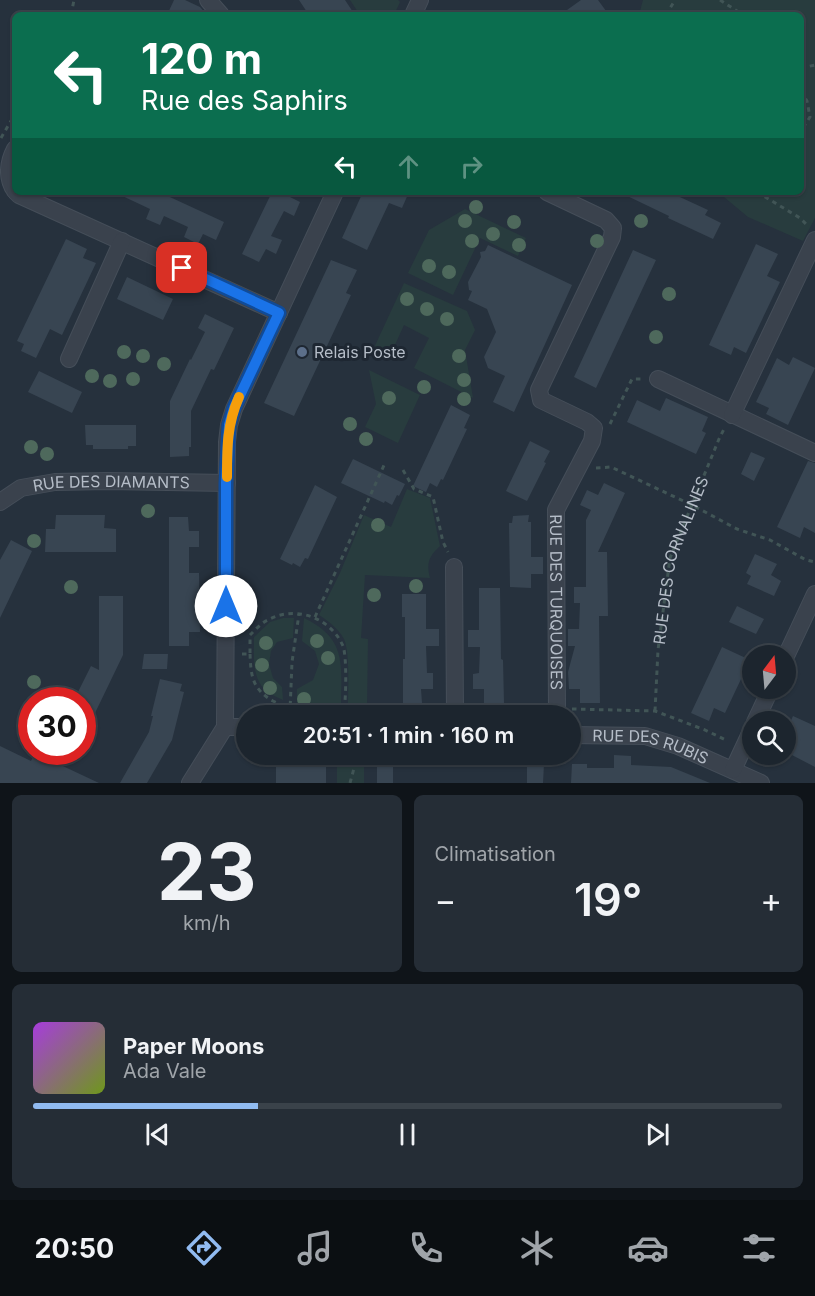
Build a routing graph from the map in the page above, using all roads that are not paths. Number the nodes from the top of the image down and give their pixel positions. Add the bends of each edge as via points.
1 (208, 0) edge
2 (218, 12) edge
3 (12, 158) edge
4 (12, 187) edge
5 (19, 195) edge
6 (335, 195) edge
7 (553, 195) edge
8 (122, 241) junction
9 (814, 241) edge
10 (279, 313) junction
11 (69, 359) dead end
12 (658, 379) road end
13 (732, 415) junction
14 (815, 453) edge
15 (226, 483) junction
16 (0, 502) edge
17 (454, 567) road end
18 (815, 594) edge
19 (791, 645) edge
20 (454, 705) edge
21 (557, 705) edge
22 (225, 727) junction
23 (236, 727) edge
24 (581, 735) edge
25 (742, 750) edge
26 (733, 770) junction
27 (190, 783) edge
28 (761, 783) edge

1 - 2 street
3 - 4 street
5 - 8 street
6 - 10 street
7 - 21 street, RUE DES TURQUOISES via 606,220 613,228 539,390 541,400 594,428 556,510
8 - 10 street
8 - 11 street
9 - 13 street
10 - 15 street via 234,408 229,425
12 - 13 street
13 - 14 street
15 - 16 street, RUE DES DIAMANTS via 55,482 21,488
15 - 22 street
17 - 20 street
18 - 19 street
22 - 23 street
22 - 27 street
24 - 26 street, RUE DES RUBIS via 645,736
25 - 26 street
26 - 28 street, RUE DES RUBIS

